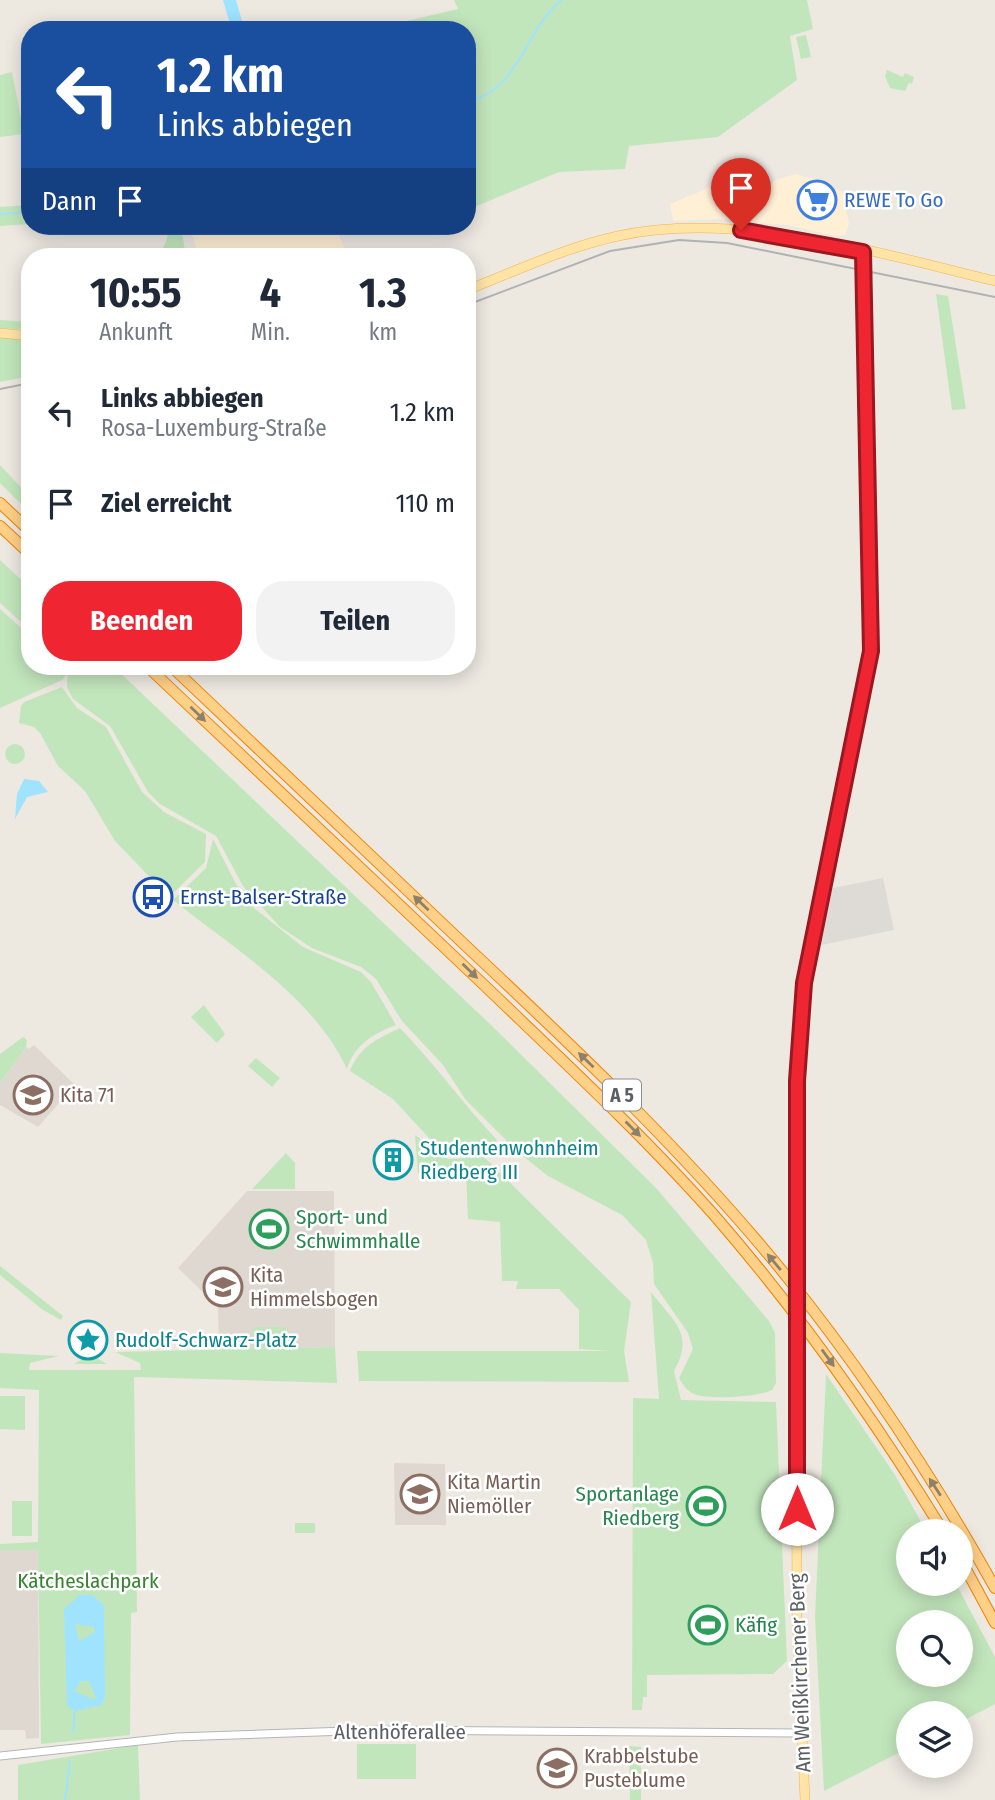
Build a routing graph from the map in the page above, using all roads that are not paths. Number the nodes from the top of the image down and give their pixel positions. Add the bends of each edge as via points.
1 (863, 252) junction
2 (995, 281) edge
3 (476, 286) edge
4 (0, 333) edge
5 (21, 335) edge
6 (0, 503) edge
7 (21, 523) edge
8 (0, 526) edge
9 (21, 546) edge
10 (156, 675) edge
11 (180, 675) edge
12 (936, 1519) edge
13 (973, 1582) edge
14 (995, 1588) edge
15 (995, 1623) edge
16 (800, 1732) junction
17 (0, 1756) edge
18 (805, 1800) edge

1 - 2 main road
1 - 3 main road via 759,232 655,230 604,239
1 - 16 main road, Am Weißkirchener Berg, bridge via 871,651 804,983 797,1081
4 - 5 main road
6 - 7 highway
8 - 9 highway
10 -> 12 highway, A 5 via 672,1169 820,1346
14 -> 11 highway, A 5 via 875,1396 802,1296 724,1202 605,1079
13 - 15 highway
16 - 17 street, Altenhöferallee via 375,1730 177,1737
16 - 18 main road, Am Weißkirchener Berg

